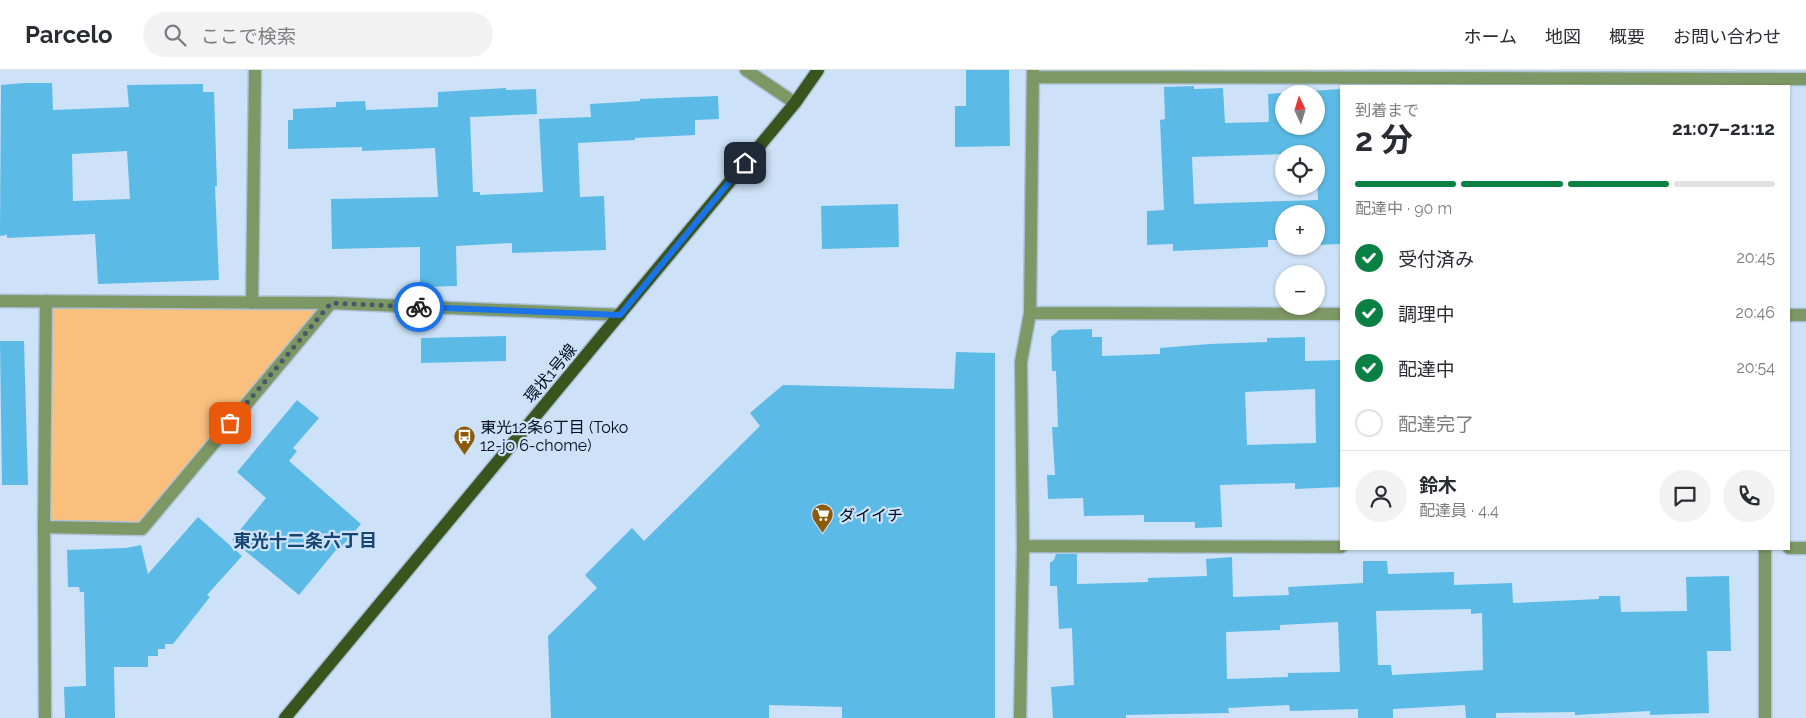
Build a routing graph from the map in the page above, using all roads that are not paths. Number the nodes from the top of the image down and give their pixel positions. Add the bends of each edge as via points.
1 (255, 70) edge
2 (746, 70) edge
3 (818, 70) edge
4 (1033, 73) edge
5 (1767, 78) edge
6 (1806, 79) edge
7 (795, 103) junction
8 (0, 301) edge
9 (46, 301) junction
10 (252, 303) junction
11 (331, 303) junction
12 (1030, 313) junction
13 (1340, 314) edge
14 (620, 315) junction
15 (1790, 315) edge
16 (1806, 315) edge
17 (44, 527) junction
18 (1023, 546) junction
19 (1340, 547) edge
20 (1790, 548) edge
21 (1806, 548) edge
22 (1765, 550) edge
23 (45, 718) edge
24 (286, 718) edge
25 (1020, 718) edge
26 (1765, 718) edge

1 - 10 street
2 - 7 street
3 - 7 main road, 環状1号線
4 - 5 street
4 - 12 street
5 - 6 street
7 - 14 main road, 環状1号線
8 - 9 street
9 - 10 street
9 - 17 street
10 - 11 street
11 - 14 street
11 - 17 street via 142,529
12 - 13 street
12 - 18 street via 1021,362
14 - 24 main road, 環状1号線
15 - 16 street
17 - 23 street
18 - 19 street
18 - 25 street
20 - 21 street
22 - 26 street

